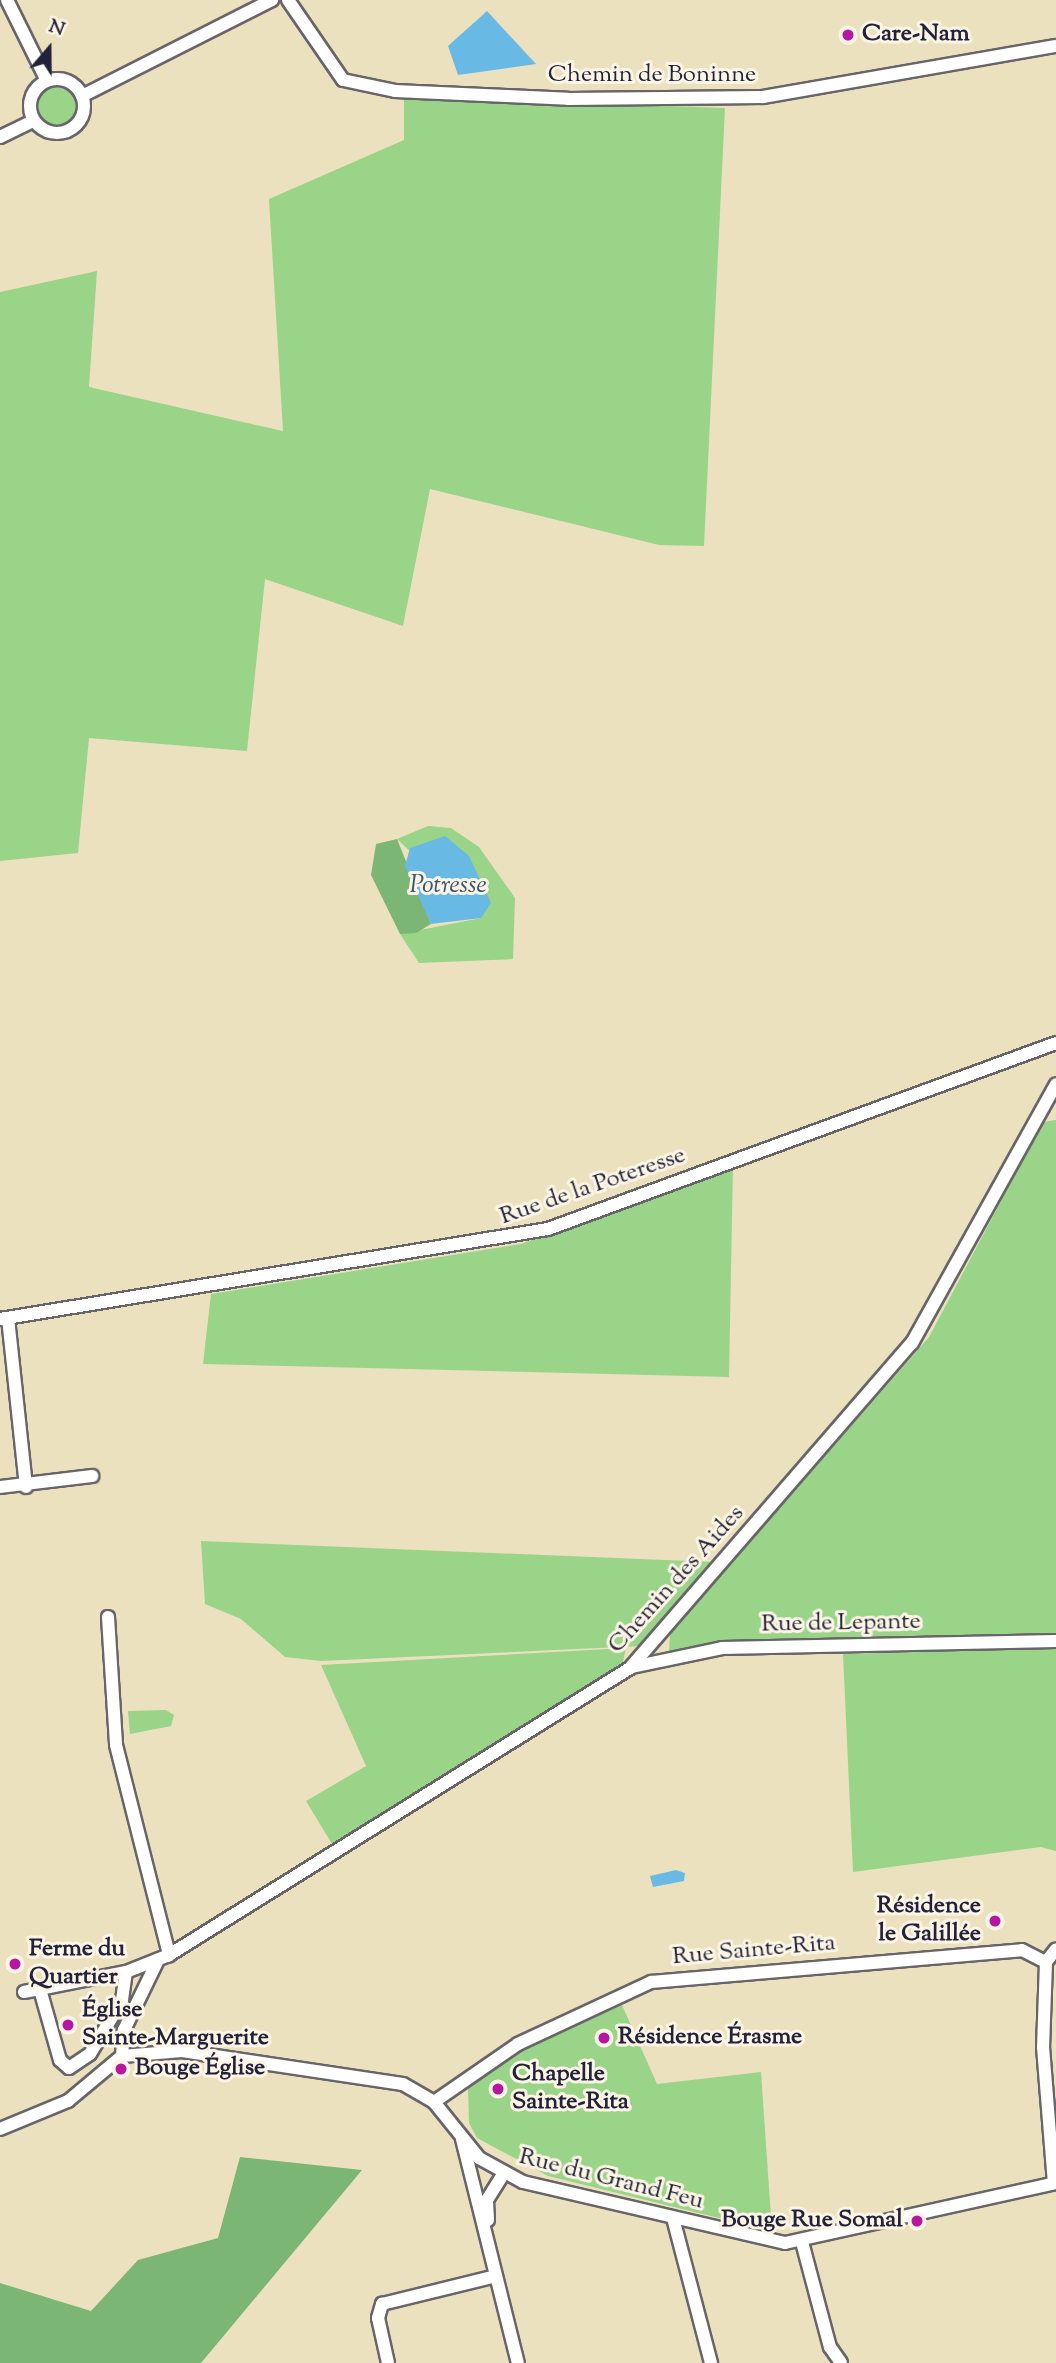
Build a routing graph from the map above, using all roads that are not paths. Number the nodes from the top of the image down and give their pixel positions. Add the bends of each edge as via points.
1 (6, 0) edge
2 (272, 0) edge
3 (288, 0) edge
4 (1056, 46) edge
5 (47, 81) junction
6 (82, 96) junction
7 (33, 121) junction
8 (0, 137) edge
9 (1056, 1043) edge
10 (1056, 1084) edge
11 (4, 1318) edge
12 (92, 1476) dead end
13 (0, 1487) edge
14 (26, 1487) junction
15 (108, 1617) dead end
16 (1056, 1641) edge
17 (630, 1668) junction
18 (1056, 1949) edge
19 (164, 1957) junction
20 (1046, 1962) junction
21 (126, 1972) junction
22 (24, 1992) dead end
23 (41, 1993) junction
24 (122, 2056) junction
25 (434, 2102) junction
26 (0, 2129) edge
27 (461, 2137) junction
28 (503, 2174) junction
29 (1055, 2183) edge
30 (673, 2218) junction
31 (802, 2242) junction
32 (493, 2260) junction
33 (496, 2276) junction
34 (388, 2363) edge
35 (518, 2363) edge
36 (712, 2363) edge
37 (841, 2363) edge

1 - 5 street
2 - 6 street
3 - 4 street, Chemin de Boninne via 343,80 396,91 754,98
5 - 6 street via 64,80
5 - 7 street via 31,97
6 - 7 street via 79,122 65,132 47,132
7 - 8 street
9 - 11 street, Rue de la Poteresse via 548,1229
10 - 17 street, Chemin des Aides via 912,1343
11 - 14 street
12 - 14 street
13 - 14 street
15 - 19 street via 116,1745
16 - 17 street, Rue de Lepante via 722,1648
17 - 19 street, Chemin des Aides
18 - 20 street
19 - 21 street, Chemin des Aides
19 - 24 street via 124,2030
20 - 25 street, Rue Sainte-Rita via 1022,1950 662,1980 518,2044
20 - 29 street via 1043,2047
21 - 23 street, Chemin des Aides
21 - 23 street via 122,2000 90,2054 69,2068 60,2060
22 - 23 street, Chemin des Aides
24 - 25 street, Rue du Grand Feu via 182,2051 344,2072 403,2084
24 - 26 street via 68,2101
25 - 27 street, Rue du Grand Feu
27 - 28 street, Rue du Grand Feu
27 - 32 street
28 - 30 street, Rue du Grand Feu
28 - 32 street via 485,2211 497,2248
29 - 31 street, Rue du Grand Feu
30 - 31 street, Rue du Grand Feu
30 - 36 street
31 - 37 street via 830,2347
32 - 33 street
33 - 34 street via 383,2304 378,2318
33 - 35 street

